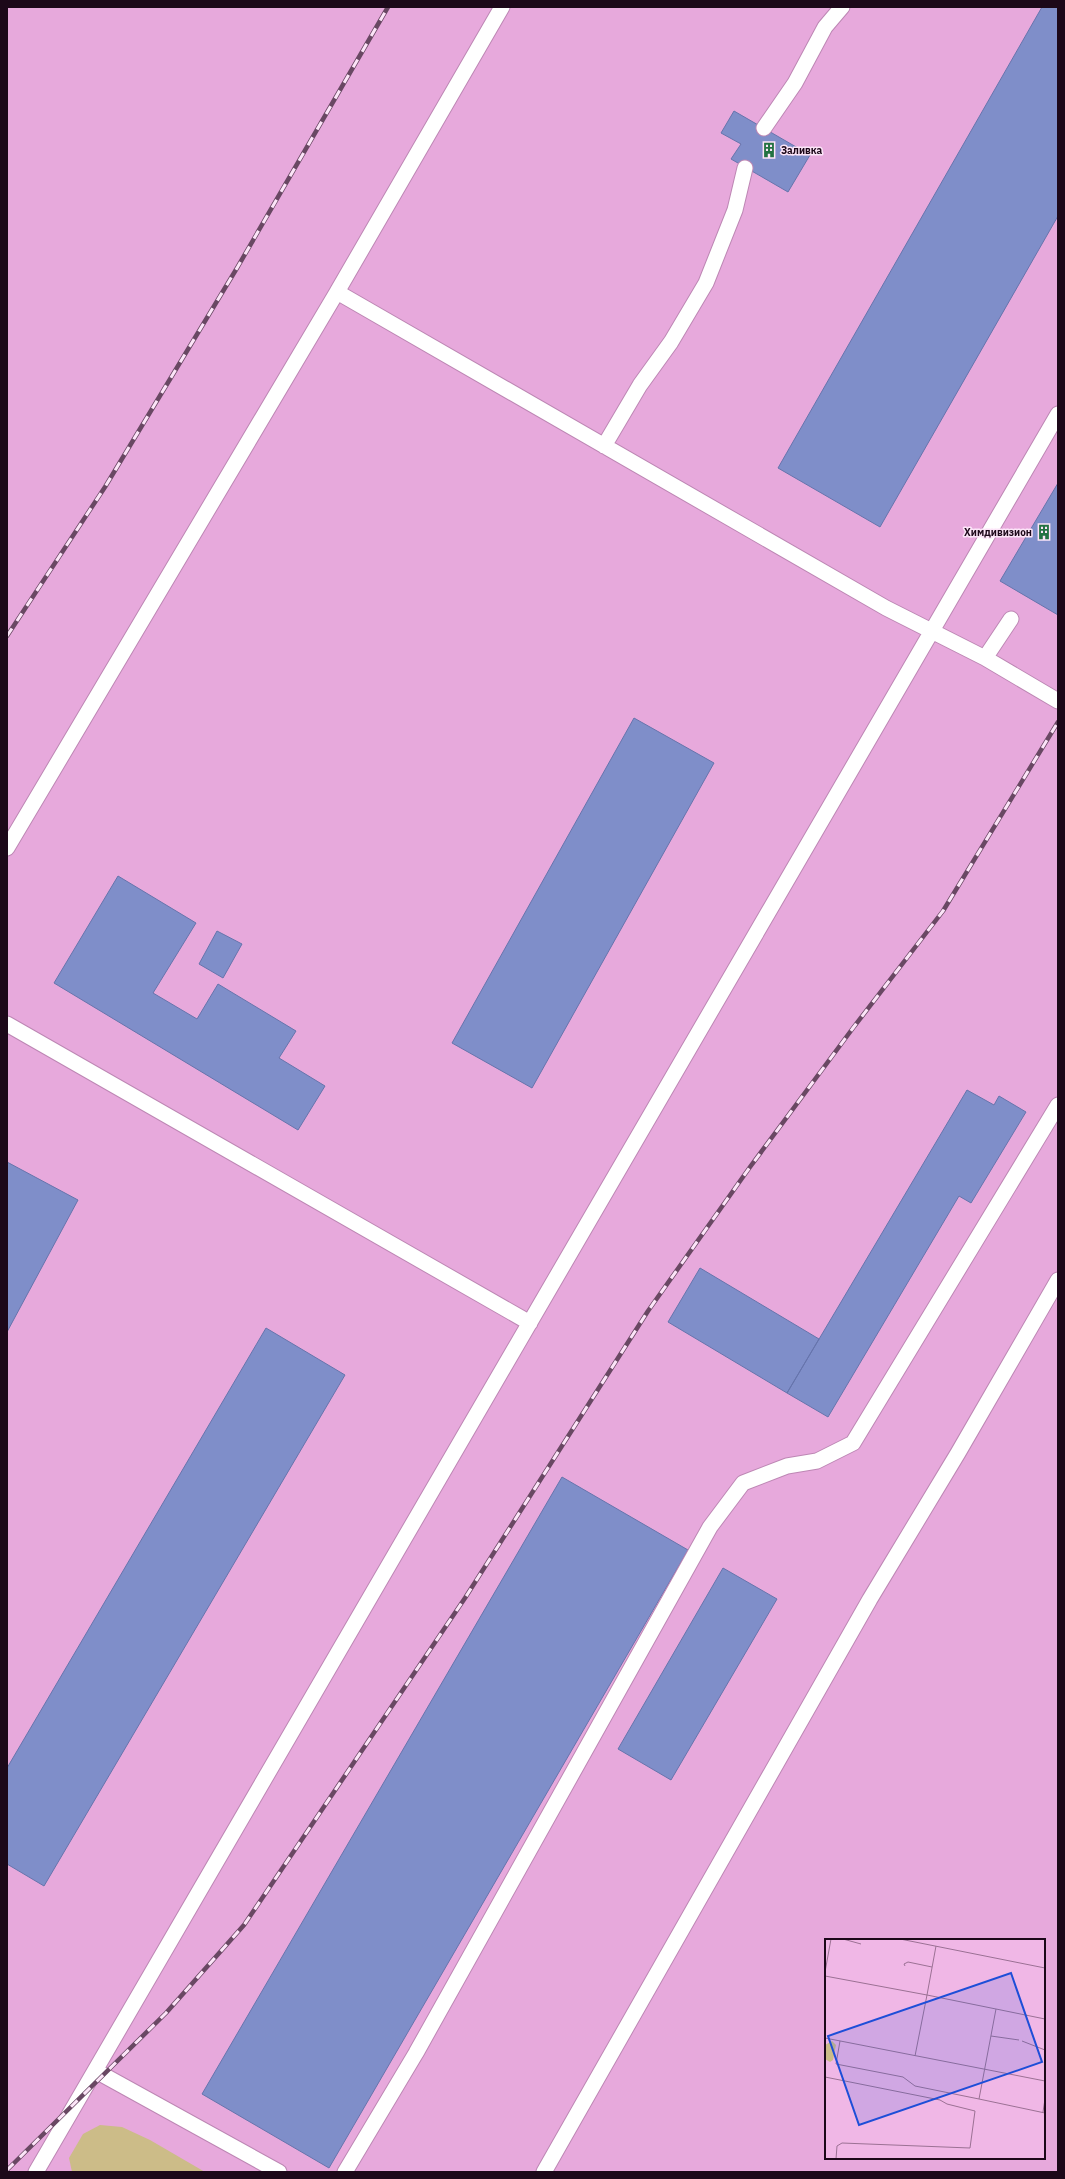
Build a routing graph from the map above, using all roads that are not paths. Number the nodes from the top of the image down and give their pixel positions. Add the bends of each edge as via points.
1 (502, 7) edge
2 (842, 7) edge
3 (764, 128) dead end
4 (745, 168) dead end
5 (337, 292) junction
6 (1058, 414) edge
7 (604, 446) junction
8 (1011, 619) dead end
9 (932, 630) junction
10 (985, 658) junction
11 (1058, 701) edge
12 (7, 848) edge
13 (7, 1024) edge
14 (1058, 1105) edge
15 (1058, 1280) edge
16 (530, 1323) junction
17 (96, 2071) junction
18 (36, 2172) edge
19 (279, 2172) edge
20 (345, 2172) edge
21 (544, 2172) edge

1 - 5 lane
2 - 3 lane via 825,27 795,83
4 - 7 lane via 735,210 706,283
5 - 7 lane
5 - 12 lane
6 - 9 lane
7 - 9 lane via 886,608
8 - 10 lane
9 - 10 lane
9 - 16 lane
10 - 11 lane
13 - 16 lane
14 - 20 lane via 853,1443 817,1461 787,1466 742,1483 710,1527 416,2053
15 - 21 lane via 870,1599
16 - 17 lane
17 - 18 lane
17 - 19 lane

